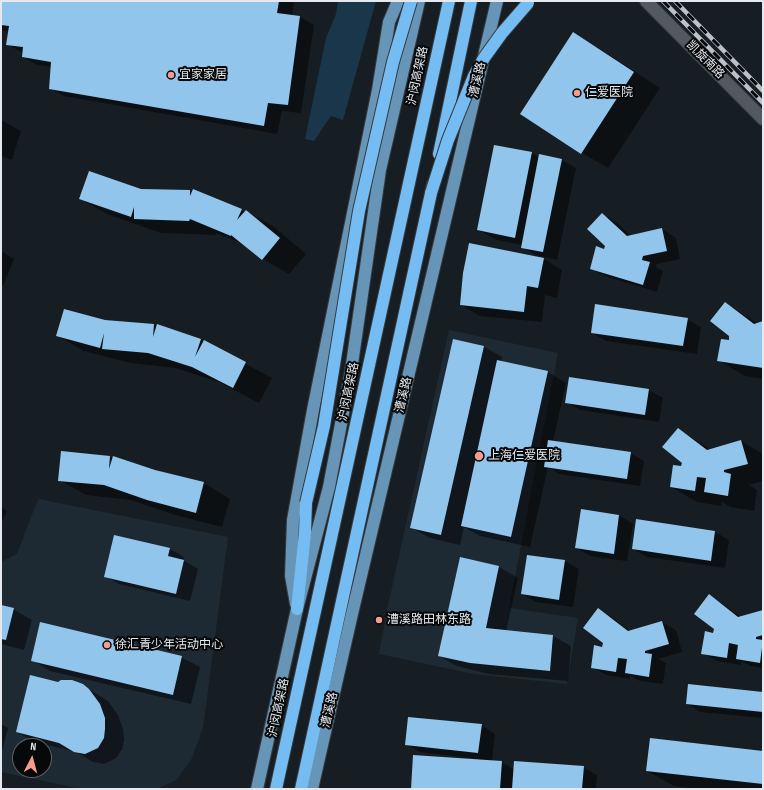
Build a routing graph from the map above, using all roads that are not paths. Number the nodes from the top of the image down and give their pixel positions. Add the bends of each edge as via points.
1 (398, 1) edge
2 (404, 1) edge
3 (411, 1) edge
4 (419, 1) edge
5 (449, 1) edge
6 (471, 1) edge
7 (497, 1) edge
8 (646, 1) edge
9 (529, 2) edge
10 (763, 120) edge
11 (380, 170) junction
12 (431, 193) junction
13 (297, 609) junction
14 (257, 789) edge
15 (276, 789) edge
16 (301, 789) edge
17 (312, 789) edge

1 - 13 main road via 390,22 293,520 291,576
2 - 11 main road
3 - 13 highway, bridge via 393,62 359,211 324,426 306,502 306,533
4 - 11 main road
5 - 15 highway, 沪闵高架路
6 - 12 highway, bridge
7 - 17 main road, 漕溪路
8 - 10 street, 凯旋南路
9 - 12 highway, bridge via 502,33 474,76 448,140
11 - 13 main road via 351,371 328,487
12 - 16 highway
13 - 14 main road

